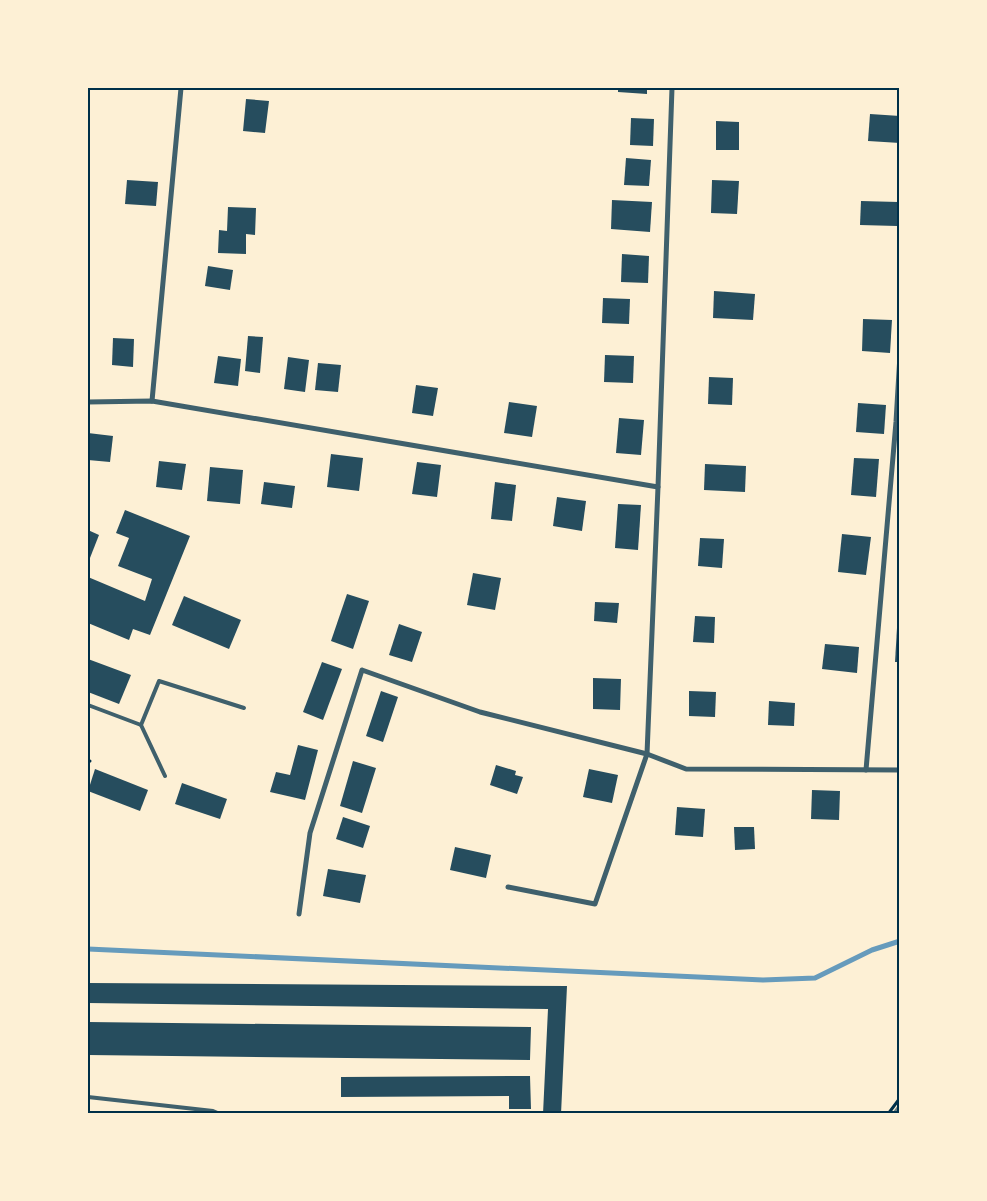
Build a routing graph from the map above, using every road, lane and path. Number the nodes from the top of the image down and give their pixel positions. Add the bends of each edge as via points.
1 (181, 88) edge
2 (672, 88) edge
3 (900, 355) edge
4 (152, 401) junction
5 (88, 402) edge
6 (658, 487) junction
7 (88, 705) edge
8 (244, 708) dead end
9 (141, 725) junction
10 (647, 754) junction
11 (866, 770) junction
12 (900, 770) edge
13 (165, 776) dead end
14 (508, 887) dead end
15 (299, 914) dead end
16 (88, 1097) edge
17 (900, 1098) edge
18 (220, 1114) edge
19 (888, 1114) edge

1 - 4 street
2 - 6 street
3 - 11 street
4 - 5 street
4 - 6 street
6 - 10 street
7 - 9 lane
8 - 9 lane via 159,681
9 - 13 lane
10 - 11 street via 686,769
10 - 14 street via 595,904
10 - 15 street via 480,712 362,670 310,833
11 - 12 street
16 - 18 lane
17 - 19 path

